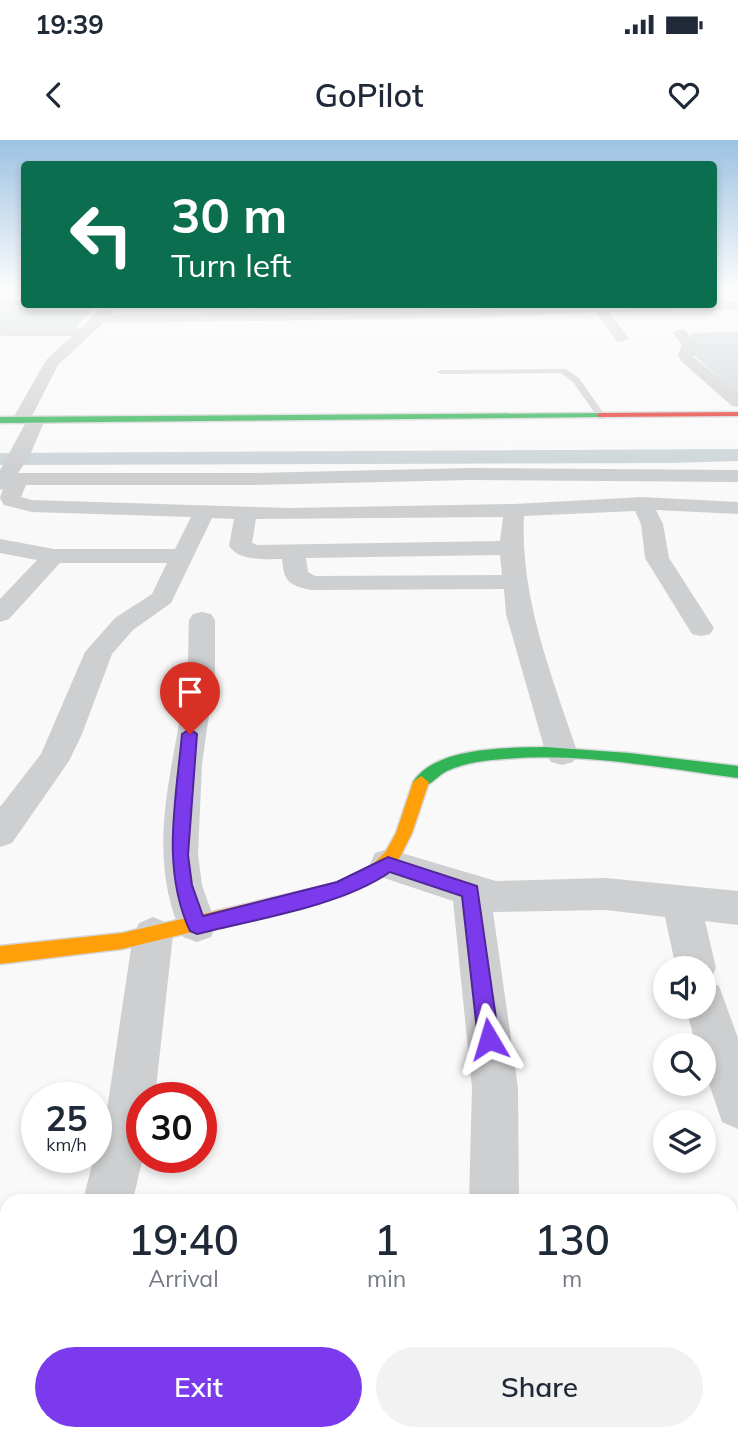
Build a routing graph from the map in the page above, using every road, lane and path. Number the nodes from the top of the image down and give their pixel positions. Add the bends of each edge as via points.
1 (66, 349) edge
2 (688, 349) edge
3 (441, 372) dead end
4 (738, 402) edge
5 (738, 414) edge
6 (602, 416) junction
7 (0, 420) edge
8 (29, 423) junction
9 (738, 423) edge
10 (0, 429) edge
11 (738, 476) edge
12 (6, 479) edge
13 (642, 503) junction
14 (738, 508) edge
15 (513, 510) junction
16 (205, 511) junction
17 (246, 513) junction
18 (0, 546) edge
19 (511, 548) junction
20 (293, 551) junction
21 (54, 556) junction
22 (183, 556) junction
23 (513, 582) junction
24 (0, 614) edge
25 (202, 620) dead end
26 (701, 628) dead end
27 (562, 754) junction
28 (738, 772) edge
29 (11, 804) edge
30 (0, 833) edge
31 (388, 864) junction
32 (471, 891) junction
33 (681, 901) junction
34 (738, 908) edge
35 (197, 925) junction
36 (153, 934) junction
37 (0, 955) edge
38 (693, 956) edge
39 (710, 1019) edge
40 (738, 1106) edge
41 (109, 1194) edge
42 (495, 1194) edge

1 - 8 street via 51,363
2 - 4 street via 687,359
3 - 6 lane via 563,372 576,380
5 - 6 main road
6 - 8 main road
7 - 8 main road
8 - 9 main road
8 - 10 main road
8 - 12 street via 20,455
11 - 12 street
12 - 16 street via 16,504
13 - 14 street
13 - 15 street
13 - 26 street via 652,524 657,558
15 - 17 street
15 - 19 street
16 - 17 street
16 - 22 street
17 - 20 street via 240,545 255,552
18 - 21 street
19 - 20 street
19 - 23 street
20 - 23 street via 296,576 311,583
21 - 22 street
21 - 24 street
22 - 29 street via 162,598 124,624 99,652 53,761
23 - 27 street
25 - 35 street via 201,673 186,764 180,855 183,885
27 - 28 main road
27 - 31 main road via 495,754 438,767 421,781 403,836
29 - 30 street
31 - 32 street
31 - 35 main road via 339,890
32 - 33 street via 496,897 607,894
32 - 42 street via 495,1088
33 - 34 street
33 - 38 street
35 - 36 main road
36 - 37 main road
36 - 41 street via 131,1103
39 - 40 street

